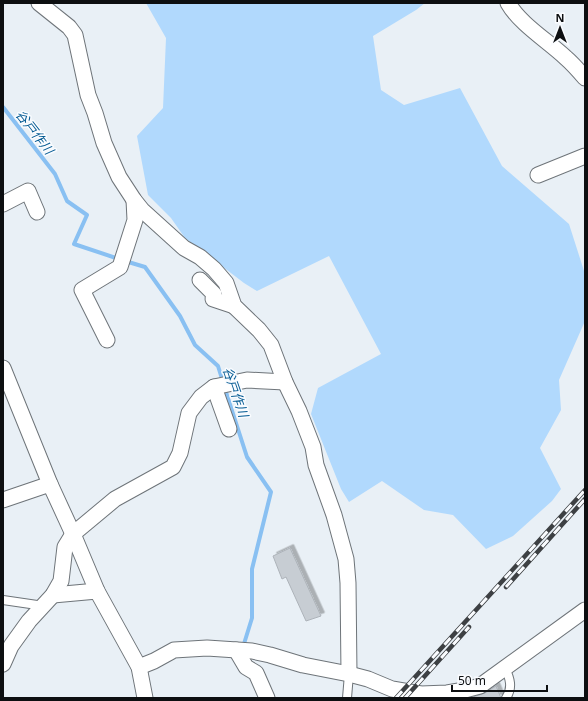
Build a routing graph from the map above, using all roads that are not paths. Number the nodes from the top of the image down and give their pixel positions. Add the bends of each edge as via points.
1 (39, 3) edge
2 (508, 3) edge
3 (585, 78) edge
4 (585, 156) edge
5 (538, 175) dead end
6 (134, 200) junction
7 (3, 204) edge
8 (37, 212) dead end
9 (200, 280) dead end
10 (234, 306) junction
11 (107, 340) dead end
12 (3, 368) edge
13 (285, 382) junction
14 (214, 387) junction
15 (229, 429) dead end
16 (50, 484) junction
17 (3, 500) edge
18 (73, 534) junction
19 (97, 591) junction
20 (3, 600) edge
21 (48, 601) junction
22 (585, 610) edge
23 (236, 650) junction
24 (3, 664) edge
25 (139, 667) junction
26 (505, 668) junction
27 (349, 674) junction
28 (419, 696) edge
29 (145, 698) edge
30 (267, 698) edge
31 (347, 698) edge
32 (506, 698) edge

1 - 6 street via 75,35 88,95 104,143 119,177
2 - 3 street
4 - 5 street
6 - 10 street via 184,248 200,256 214,269 226,283
6 - 11 street via 135,220 120,267 82,290
7 - 8 street via 28,191
9 - 10 street via 214,294 213,299
10 - 13 street via 271,345
12 - 16 street
13 - 14 street via 247,380
13 - 27 street via 313,447 316,465 346,559
14 - 15 street
14 - 18 street via 201,396 189,413 180,453 173,467 115,499
16 - 17 street
16 - 18 street
18 - 19 street
18 - 21 street via 65,547 61,581
19 - 21 street
19 - 25 street
20 - 21 lane
21 - 24 street via 28,621
22 - 26 street
23 - 25 street via 174,650
23 - 27 street via 252,651 303,666
23 - 30 street via 246,667 256,673
25 - 29 street
26 - 28 street via 480,686
26 - 32 lane via 510,678
27 - 28 street
27 - 31 lane

